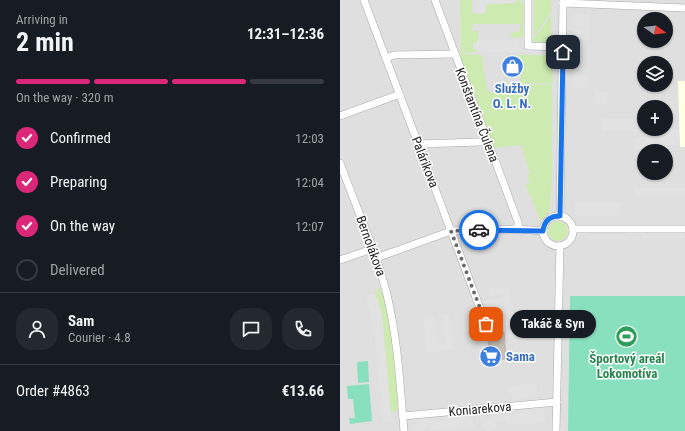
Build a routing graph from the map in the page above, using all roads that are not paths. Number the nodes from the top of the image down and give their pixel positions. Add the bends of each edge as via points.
1 (364, 0) edge
2 (436, 0) edge
3 (528, 0) edge
4 (563, 1) edge
5 (685, 8) edge
6 (563, 47) junction
7 (455, 54) junction
8 (386, 58) junction
9 (400, 94) junction
10 (340, 116) edge
11 (487, 140) junction
12 (418, 144) junction
13 (340, 163) edge
14 (560, 216) junction
15 (518, 229) junction
16 (685, 229) edge
17 (573, 230) junction
18 (451, 231) junction
19 (543, 231) junction
20 (560, 246) junction
21 (372, 248) junction
22 (376, 258) junction
23 (340, 260) edge
24 (486, 324) dead end
25 (557, 402) junction
26 (402, 416) junction
27 (404, 431) edge
28 (556, 431) edge

1 - 8 street, Palárikova
2 - 7 street, Konštantína Čulena
3 - 6 street via 528,46
4 - 5 street
4 - 6 street
6 - 14 street
7 - 8 street via 394,55
7 - 11 street, Konštantína Čulena
8 - 9 street, Palárikova
9 - 10 street
9 - 12 street, Palárikova
11 - 12 street
11 - 15 street, Konštantína Čulena via 518,222
12 - 18 street, Palárikova
13 - 21 street, Bernolákova
14 - 17 street via 570,222
14 - 19 street via 547,220
15 - 18 street
15 - 19 street
16 - 17 street
17 - 20 street via 569,241
18 - 22 street
18 - 24 street, Palárikova
19 - 20 street via 547,242
20 - 25 street
21 - 22 street, Bernolákova
21 - 23 street
22 - 26 street, Bernolákova via 394,332
25 - 26 street, Koniarekova
25 - 28 street
26 - 27 street

